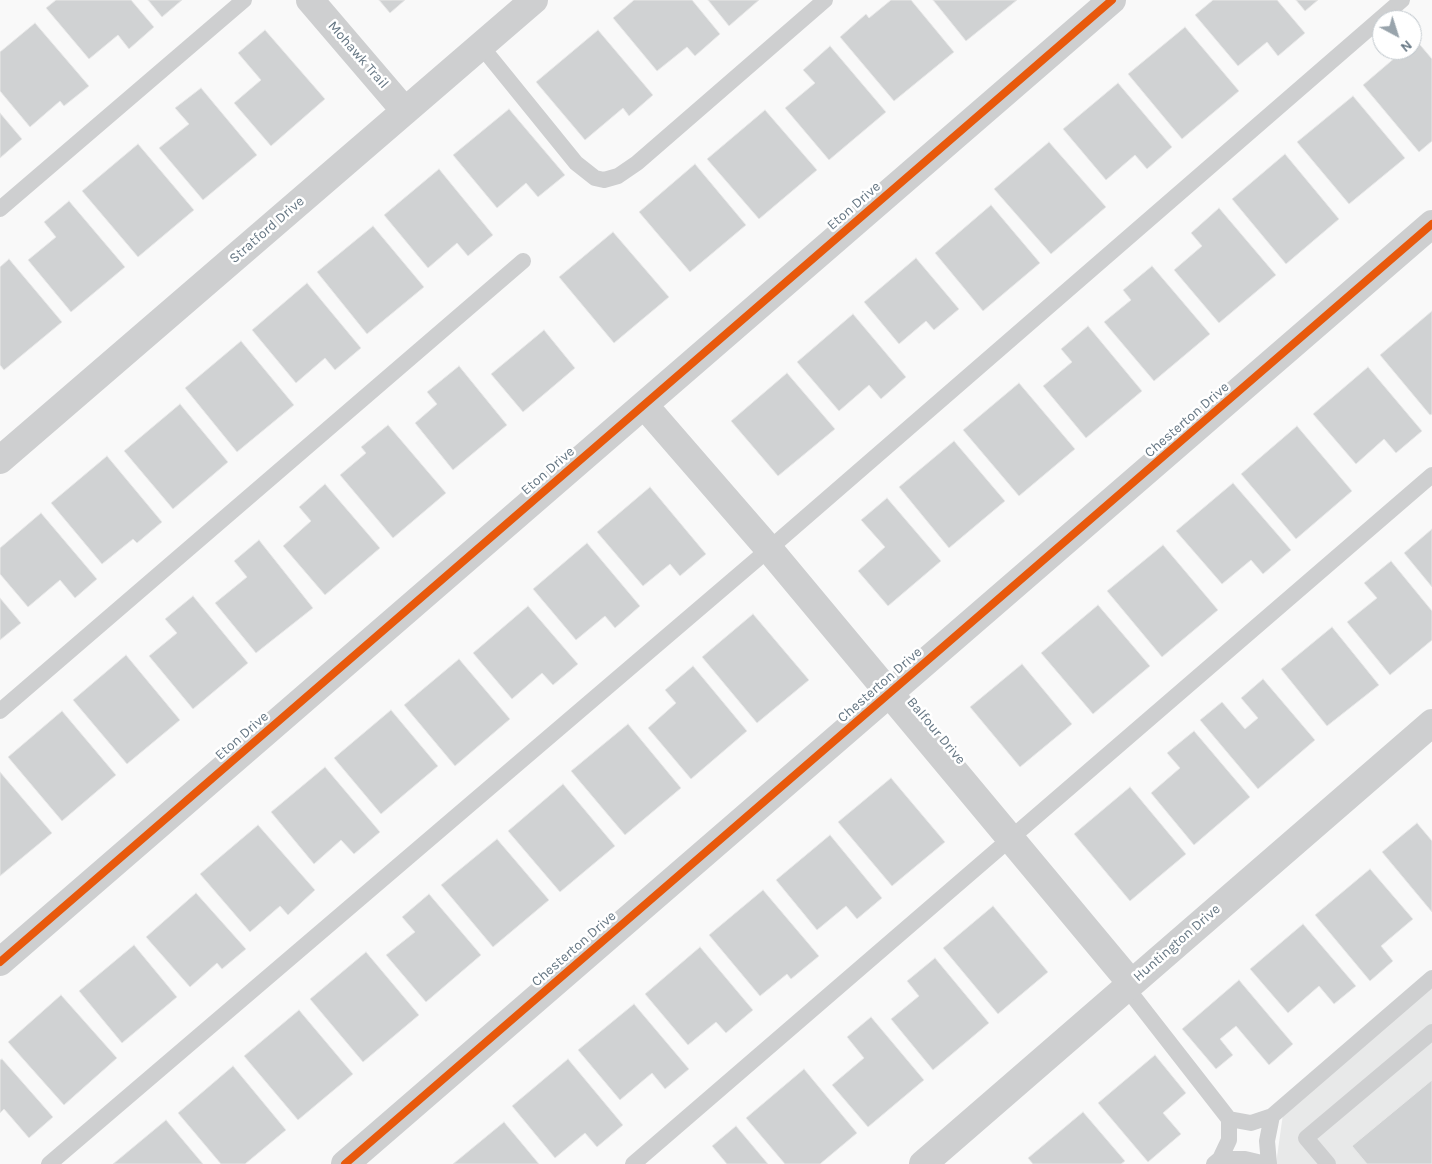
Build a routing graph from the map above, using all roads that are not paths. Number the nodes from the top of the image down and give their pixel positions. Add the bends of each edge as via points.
1 (244, 0) edge
2 (310, 0) edge
3 (534, 0) edge
4 (825, 0) edge
5 (1112, 0) edge
6 (1402, 0) edge
7 (481, 46) junction
8 (405, 111) junction
9 (0, 209) edge
10 (1432, 224) edge
11 (523, 261) dead end
12 (644, 405) junction
13 (0, 460) edge
14 (1432, 475) edge
15 (769, 549) junction
16 (889, 694) junction
17 (0, 711) edge
18 (1432, 724) edge
19 (1010, 839) junction
20 (0, 962) edge
21 (1432, 978) edge
22 (1129, 985) junction
23 (1432, 1032) edge
24 (1272, 1116) junction
25 (1229, 1119) junction
26 (1217, 1161) edge
27 (48, 1164) edge
28 (345, 1164) edge
29 (633, 1164) edge
30 (923, 1164) edge
31 (1268, 1164) edge
32 (1328, 1164) edge

1 - 9 lane
2 - 8 street, Mohawk Trail
3 - 7 street, Stratford Drive
4 - 7 lane via 637,164 618,176 604,180 595,178 576,163
5 - 12 street, Eton Drive
6 - 15 lane
7 - 8 street, Stratford Drive
8 - 13 street, Stratford Drive
10 - 16 street, Chesterton Drive
11 - 17 lane
12 - 15 street, Balfour Drive
12 - 20 street, Eton Drive
14 - 19 lane
15 - 16 street, Balfour Drive
15 - 27 lane
16 - 19 street, Balfour Drive
16 - 28 street, Chesterton Drive
18 - 22 street, Huntington Drive
19 - 22 street, Balfour Drive
19 - 29 lane
21 - 24 lane
22 - 25 lane
22 - 30 street, Huntington Drive
23 - 32 lane via 1306,1138
24 - 25 lane via 1251,1123
24 - 31 lane via 1267,1140
25 - 26 lane via 1229,1140
26 - 31 lane via 1245,1159

